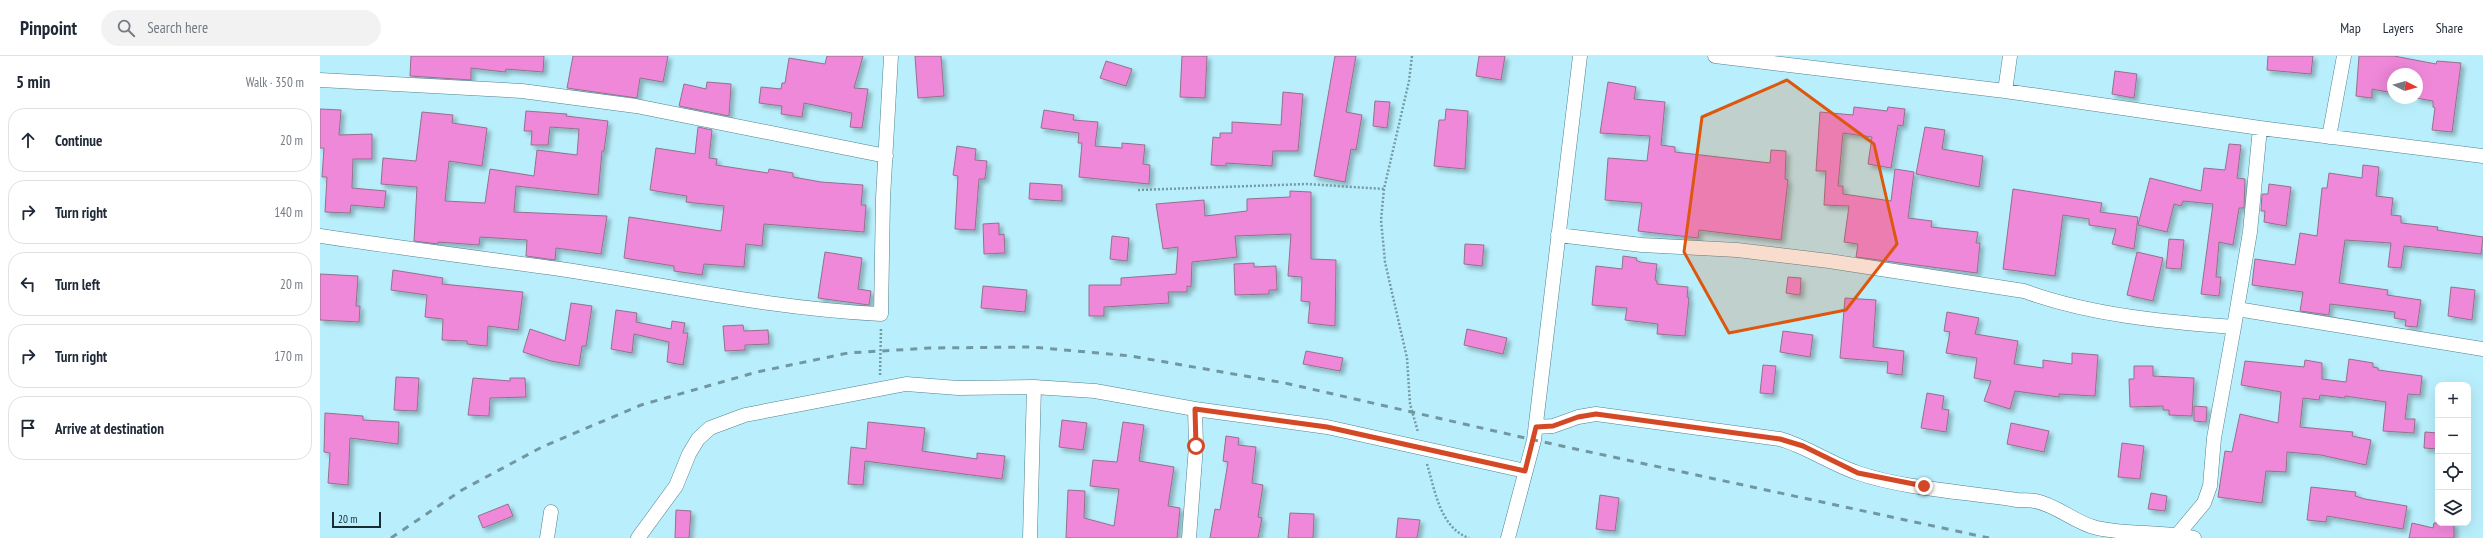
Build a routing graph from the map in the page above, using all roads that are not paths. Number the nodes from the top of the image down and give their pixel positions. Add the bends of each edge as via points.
1 (891, 56) edge
2 (1580, 56) edge
3 (1716, 56) edge
4 (2010, 56) edge
5 (2344, 56) edge
6 (320, 80) edge
7 (2005, 91) junction
8 (2260, 128) junction
9 (2329, 136) junction
10 (886, 156) junction
11 (2483, 156) edge
12 (320, 236) edge
13 (1558, 236) junction
14 (2237, 309) junction
15 (2234, 327) junction
16 (2483, 349) edge
17 (1034, 387) junction
18 (1195, 409) junction
19 (1536, 427) junction
20 (1525, 471) junction
21 (551, 512) dead end
22 (2178, 534) junction
23 (547, 538) edge
24 (638, 538) edge
25 (1030, 538) edge
26 (1189, 538) edge
27 (1508, 538) edge
28 (2194, 538) edge

1 - 10 street
2 - 13 street
3 - 7 street
4 - 7 street
5 - 9 street
6 - 10 street via 522,91 636,106
7 - 8 street
8 - 9 street
8 - 14 street via 2250,232
9 - 11 street
10 - 12 street via 881,314 841,312 739,299 560,269
13 - 15 street via 1642,245 1737,250 1829,261 2024,291 2050,300 2176,323
13 - 19 street
14 - 15 street
14 - 16 street
15 - 22 street via 2214,438 2210,486 2204,503
17 - 18 street via 1095,391
17 - 24 street via 958,388 906,384 745,415 710,428 698,438 676,486
17 - 25 street
18 - 20 street via 1327,427
18 - 26 street via 1196,446
19 - 20 street
19 - 22 street via 1553,426 1596,414 1780,439 1803,446 1858,473 1896,482 2035,501 2094,527 2113,532
20 - 27 street
21 - 23 street
22 - 28 street

